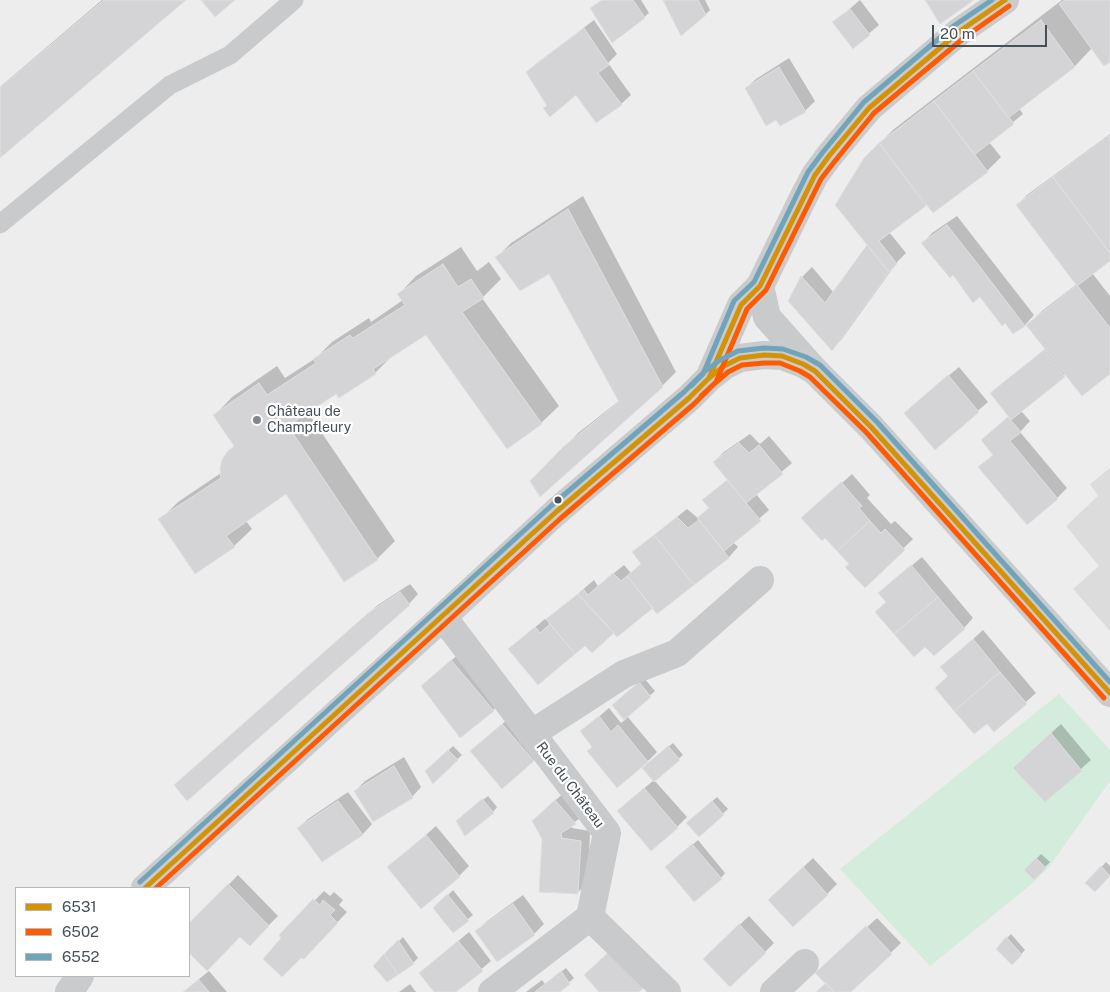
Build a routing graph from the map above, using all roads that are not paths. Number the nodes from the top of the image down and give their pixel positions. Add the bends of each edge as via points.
1 (294, 0) edge
2 (1005, 0) edge
3 (0, 224) edge
4 (760, 286) junction
5 (815, 371) junction
6 (709, 378) junction
7 (760, 580) dead end
8 (443, 617) junction
9 (1110, 693) edge
10 (531, 734) junction
11 (146, 887) edge
12 (590, 917) junction
13 (805, 963) dead end
14 (79, 977) edge
15 (69, 992) edge
16 (492, 992) edge
17 (667, 992) edge
18 (774, 992) edge

1 - 3 lane via 230,55 170,85
2 - 4 street via 960,31 849,130 816,175
4 - 5 street via 767,317
4 - 6 street via 741,305
5 - 6 street via 782,356 764,355 740,358
5 - 9 street via 871,427
6 - 8 street via 556,512
7 - 10 street via 677,653 624,674
8 - 10 street, Rue du Château
8 - 11 street
10 - 12 street, Rue du Château via 607,833
12 - 16 street
12 - 17 street
13 - 18 street
14 - 15 street

